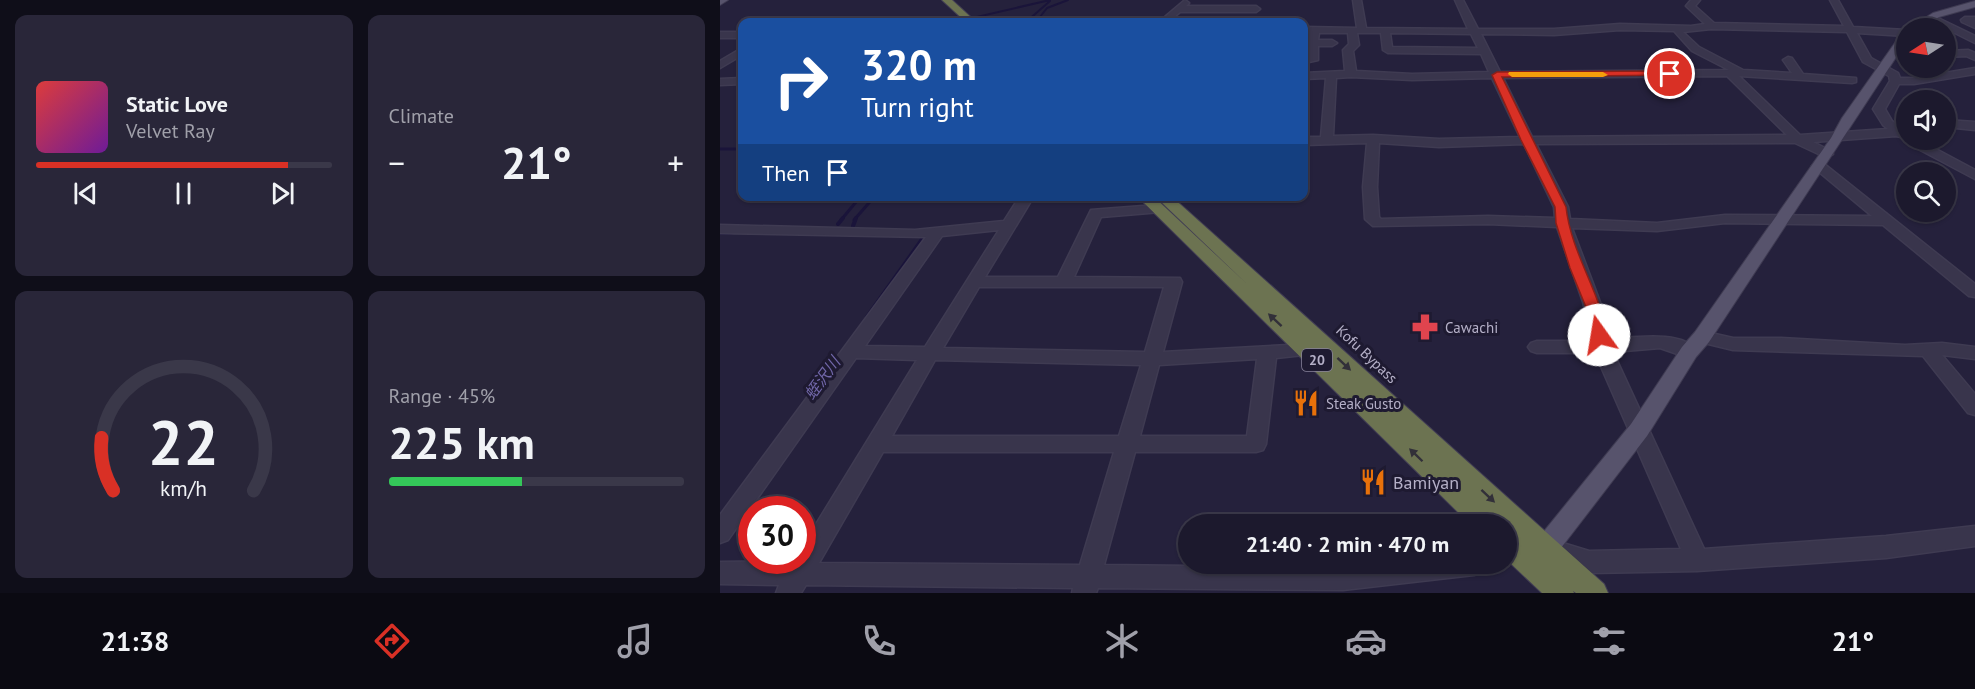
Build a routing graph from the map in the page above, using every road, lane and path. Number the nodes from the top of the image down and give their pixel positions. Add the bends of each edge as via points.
1 (936, 0) edge
2 (947, 0) edge
3 (1187, 0) edge
4 (1357, 0) edge
5 (1459, 0) edge
6 (1696, 0) edge
7 (1834, 0) edge
8 (1225, 4) edge
9 (1258, 4) edge
10 (1975, 4) edge
11 (1961, 7) junction
12 (1178, 9) junction
13 (1975, 11) edge
14 (954, 12) junction
15 (958, 18) edge
16 (964, 18) edge
17 (1168, 18) edge
18 (1220, 18) edge
19 (1931, 18) edge
20 (1975, 20) edge
21 (1975, 25) edge
22 (1711, 26) junction
23 (1676, 28) junction
24 (1357, 29) junction
25 (1309, 30) edge
26 (1385, 30) junction
27 (1475, 30) junction
28 (1850, 30) junction
29 (1956, 30) edge
30 (1956, 31) edge
31 (1959, 31) junction
32 (1975, 31) edge
33 (1896, 33) edge
34 (720, 35) edge
35 (738, 35) edge
36 (1975, 39) edge
37 (1313, 43) junction
38 (1332, 43) dead end
39 (1485, 51) junction
40 (738, 54) edge
41 (1956, 54) edge
42 (1975, 57) edge
43 (1896, 58) edge
44 (1313, 60) dead end
45 (1788, 60) dead end
46 (720, 65) edge
47 (1975, 70) edge
48 (1730, 73) junction
49 (1743, 73) junction
50 (1352, 74) junction
51 (1889, 74) junction
52 (1331, 75) junction
53 (1497, 75) junction
54 (1308, 76) edge
55 (1799, 76) junction
56 (1852, 80) dead end
57 (738, 81) edge
58 (720, 82) edge
59 (1956, 125) edge
60 (1975, 126) edge
61 (1896, 128) edge
62 (1896, 132) edge
63 (1838, 138) junction
64 (1327, 139) junction
65 (1373, 139) junction
66 (1797, 139) junction
67 (1526, 140) junction
68 (1308, 141) edge
69 (1929, 150) edge
70 (1822, 160) junction
71 (1975, 175) edge
72 (1024, 201) edge
73 (1154, 201) edge
74 (1782, 219) junction
75 (1887, 221) junction
76 (1562, 223) junction
77 (1009, 225) junction
78 (720, 229) edge
79 (938, 231) junction
80 (1064, 281) junction
81 (975, 282) junction
82 (1975, 292) edge
83 (1702, 337) junction
84 (1601, 345) junction
85 (1538, 347) dead end
86 (1307, 350) junction
87 (1928, 350) junction
88 (850, 352) junction
89 (1689, 352) junction
90 (1975, 353) edge
91 (930, 354) junction
92 (1267, 354) junction
93 (1152, 359) junction
94 (1975, 408) edge
95 (1639, 430) junction
96 (876, 444) junction
97 (1127, 445) junction
98 (1477, 514) edge
99 (720, 533) edge
100 (1975, 536) edge
101 (1520, 552) edge
102 (1696, 560) junction
103 (720, 573) edge
104 (1414, 574) edge
105 (794, 583) edge
106 (1086, 585) edge
107 (1343, 586) edge
108 (1561, 593) edge
109 (1595, 593) edge

1 - 14 highway
2 - 14 highway
3 - 12 street
4 - 24 street
5 - 27 street
6 - 22 street via 1691,9
7 - 28 street
8 - 9 street
8 - 12 street
8 - 18 street
10 - 11 main road
11 - 13 street
11 - 19 main road
12 - 17 street
14 - 15 highway
14 - 16 highway
20 - 21 street via 1965,20
22 - 23 street
22 - 28 street
23 - 27 street
23 - 49 street via 1693,49
24 - 25 street
24 - 26 street
24 - 50 street via 1354,45 1348,50
25 - 37 street
26 - 27 street
26 - 39 street via 1388,50
27 - 39 street
28 - 33 street
28 - 51 street via 1867,60
29 - 31 street
30 - 31 street
31 - 32 street
31 - 36 street
34 - 35 street
37 - 38 street
37 - 44 street
39 - 53 street
40 - 46 street
41 - 42 street
43 - 51 main road
45 - 55 street
47 - 51 street via 1914,81
48 - 49 street
48 - 53 street
48 - 66 street
49 - 55 street
50 - 52 street
50 - 53 street
51 - 61 street via 1879,109 1887,123
51 - 63 main road via 1848,118
52 - 54 street
52 - 64 street
53 - 67 street
55 - 56 street
57 - 58 street
59 - 60 street
62 - 63 street
63 - 66 street
63 - 70 main road
64 - 65 street
64 - 68 street
65 - 67 street via 1439,143
65 - 76 street via 1370,187 1372,219 1378,223
66 - 67 street
66 - 70 street
67 - 76 street via 1561,207
69 - 71 street
70 - 74 main road
70 - 75 street
72 - 77 street
73 - 80 street via 1096,213
86 -> 73 highway, 20
73 -> 101 highway, Kofu Bypass / 20
74 - 75 street
74 - 76 street via 1725,219 1657,227
74 - 83 main road
75 - 82 street
76 - 84 street via 1597,317
77 - 79 street
77 - 81 street
78 - 79 street via 915,234
79 - 88 street
80 - 81 street
80 - 93 street via 1174,282
81 - 91 street
83 - 87 street via 1733,344
83 - 89 main road
84 - 85 street
84 - 89 street via 1660,342
84 - 95 street
86 - 92 street
98 -> 86 highway, 20
87 - 90 street
87 - 94 street
88 - 91 street
88 - 99 street
89 - 95 main road
91 - 93 street
91 - 96 street
92 - 93 street
92 - 97 street via 1256,444
93 - 97 street
95 - 101 main road
95 - 102 street
96 - 97 street
96 - 105 street
97 - 106 street
100 - 102 street via 1886,547
101 - 102 street via 1589,562
101 - 108 highway, Kofu Bypass / 20
101 - 109 highway, Kofu Bypass / 20
103 - 105 street
104 - 107 street
105 - 106 street
106 - 107 street

